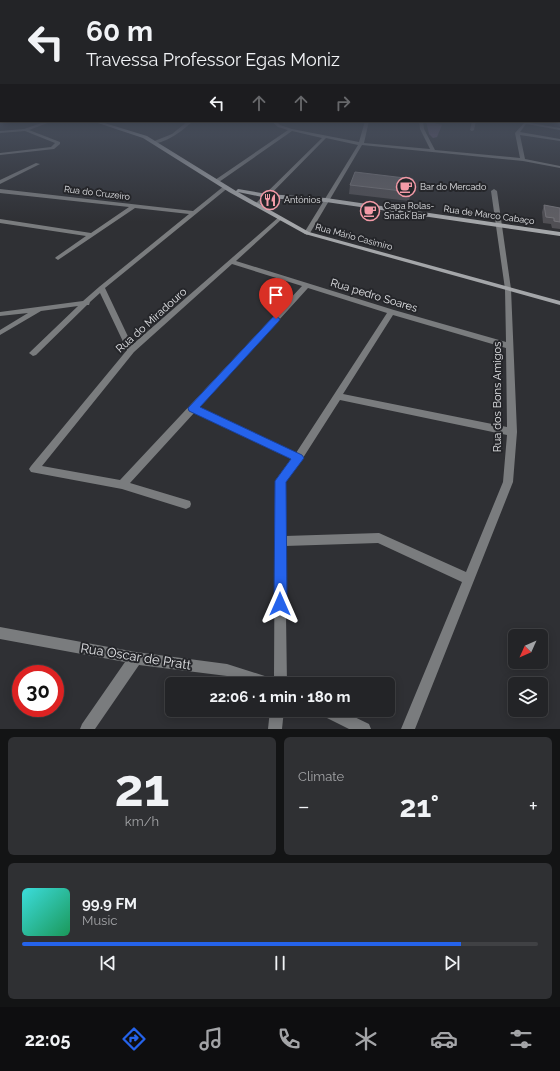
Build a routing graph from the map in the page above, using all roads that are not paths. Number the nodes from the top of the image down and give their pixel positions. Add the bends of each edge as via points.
1 (173, 154) edge
2 (256, 154) edge
3 (308, 154) edge
4 (355, 154) edge
5 (456, 154) edge
6 (522, 154) edge
7 (523, 160) junction
8 (38, 164) dead end
9 (560, 167) edge
10 (217, 181) junction
11 (0, 182) edge
12 (226, 187) junction
13 (0, 191) edge
14 (494, 191) dead end
15 (267, 196) junction
16 (326, 200) junction
17 (257, 205) junction
18 (133, 207) junction
19 (193, 213) junction
20 (280, 218) junction
21 (0, 221) edge
22 (499, 226) junction
23 (307, 233) junction
24 (560, 234) edge
25 (91, 235) junction
26 (58, 258) dead end
27 (233, 262) junction
28 (307, 286) junction
29 (101, 288) junction
30 (508, 288) junction
31 (87, 303) junction
32 (560, 303) edge
33 (40, 308) junction
34 (391, 312) junction
35 (0, 314) edge
36 (0, 333) edge
37 (509, 346) junction
38 (131, 350) junction
39 (33, 353) dead end
40 (338, 396) junction
41 (193, 408) junction
42 (512, 432) junction
43 (298, 458) junction
44 (122, 485) junction
45 (186, 504) dead end
46 (280, 541) junction
47 (469, 579) junction
48 (0, 633) edge
49 (136, 658) junction
50 (249, 677) edge
51 (280, 677) edge
52 (276, 717) edge
53 (340, 717) edge
54 (87, 729) edge
55 (275, 729) edge
56 (364, 729) edge
57 (408, 729) edge

1 - 10 street, Rua Mário Casimiro
2 - 10 street
3 - 15 street
4 - 16 street
5 - 7 street
6 - 7 street
7 - 9 street
8 - 11 street
10 - 12 street, Rua Mário Casimiro
12 - 15 street, Rua de Marco Cabaço
12 - 17 street, Rua Mário Casimiro
12 - 19 street
13 - 18 street, Rua do Cruzeiro
14 - 22 street, Rua dos Bons Amigos
15 - 16 street, Rua de Marco Cabaço
15 - 17 street
16 - 22 street, Rua de Marco Cabaço
16 - 23 street
17 - 20 street, Rua Mário Casimiro
18 - 19 street, Rua do Cruzeiro
18 - 25 street
19 - 29 street
20 - 23 street, Rua Mário Casimiro
20 - 27 street, Rua do Miradouro
21 - 25 street
22 - 24 street, Rua de Marco Cabaço
22 - 30 street, Rua dos Bons Amigos
23 - 30 street, Rua Mário Casimiro
25 - 26 street
27 - 28 street, Rua pedro Soares
27 - 38 street, Rua do Miradouro
28 - 34 street, Rua pedro Soares
28 - 41 street
29 - 31 street
29 - 38 street
30 - 32 street, Rua Mário Casimiro
30 - 37 street, Rua dos Bons Amigos
31 - 33 street
31 - 39 street
33 - 35 street
33 - 36 street
34 - 37 street, Rua pedro Soares
34 - 40 street
37 - 42 street, Rua dos Bons Amigos
38 - 44 street, Rua do Miradouro via 34,469
40 - 42 street
40 - 43 street
41 - 43 street
41 - 44 street
42 - 47 street, Rua dos Bons Amigos via 508,482
43 - 46 street via 280,481
44 - 45 street
46 - 47 street via 379,538
46 - 51 street
47 - 57 street, Rua dos Bons Amigos
48 - 49 street, Rua Oscar de Pratt
49 - 50 street, Rua Oscar de Pratt via 227,670
49 - 54 street
52 - 55 street
53 - 56 street

